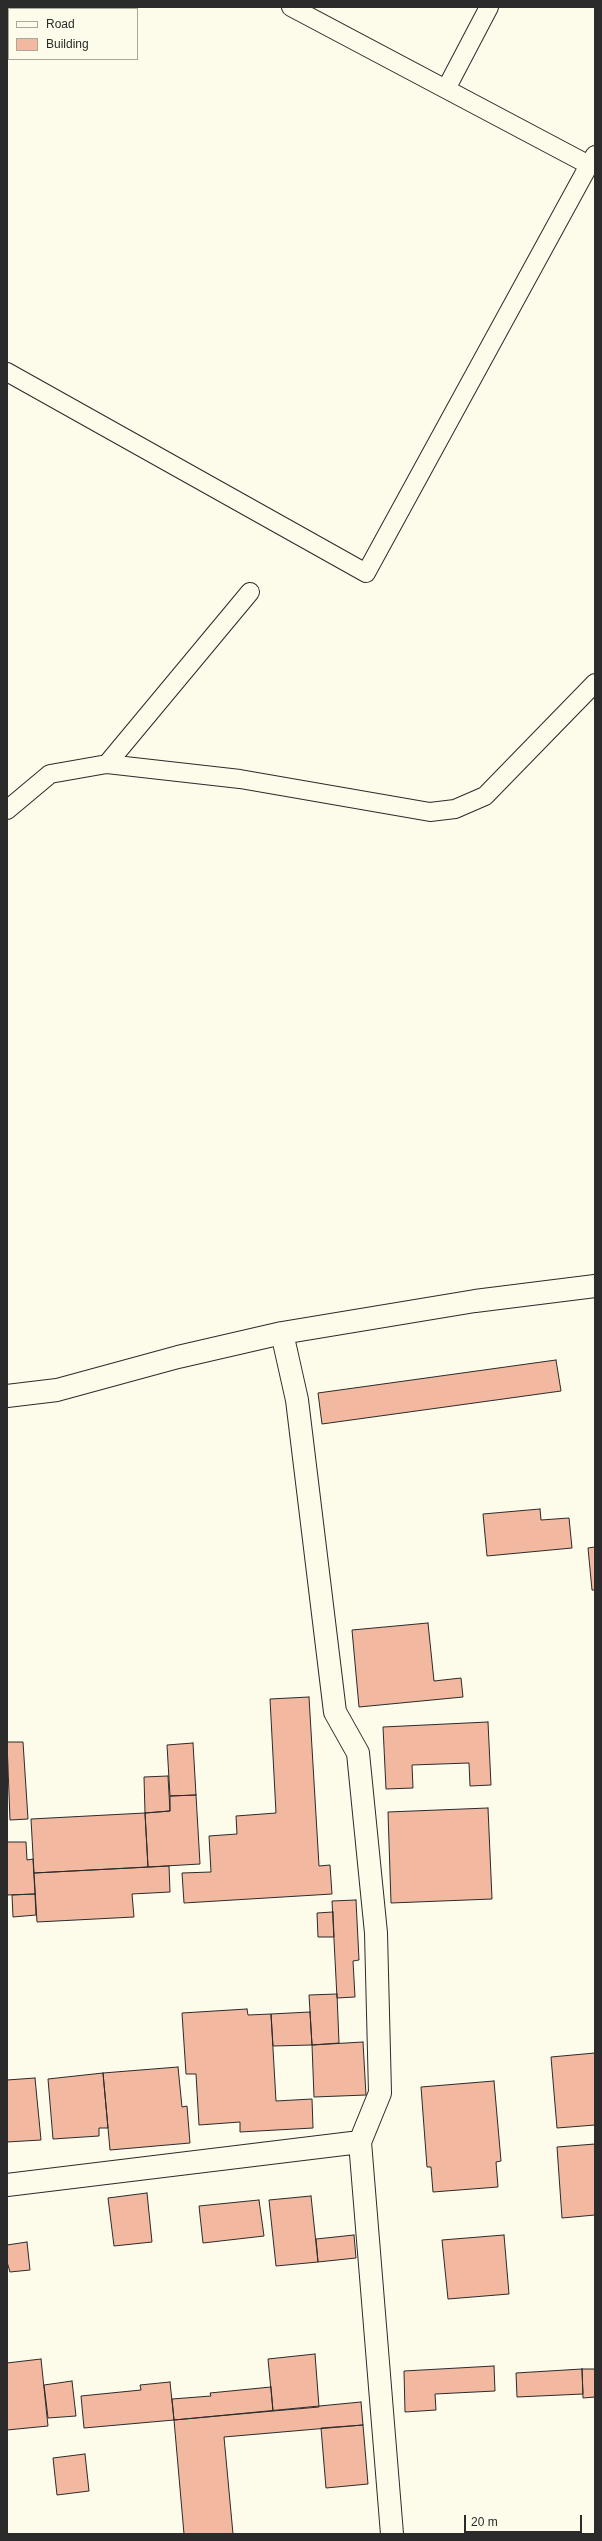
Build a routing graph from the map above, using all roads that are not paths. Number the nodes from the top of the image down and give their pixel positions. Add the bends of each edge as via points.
1 (291, 7) edge
2 (489, 7) edge
3 (446, 89) junction
4 (592, 160) edge
5 (7, 372) edge
6 (250, 592) dead end
7 (595, 683) edge
8 (107, 764) junction
9 (7, 810) edge
10 (595, 1286) edge
11 (282, 1333) junction
12 (7, 1396) edge
13 (360, 2142) junction
14 (7, 2185) edge
15 (392, 2534) edge

1 - 3 lane
2 - 3 lane
3 - 4 lane
4 - 5 lane via 366,573
6 - 8 lane
7 - 8 lane via 485,796 455,809 430,812 240,779
8 - 9 lane via 50,774
10 - 11 street via 475,1301
11 - 12 street via 178,1357 57,1390
11 - 13 street via 297,1400 335,1712 358,1753 376,1933 380,2093
13 - 14 street
13 - 15 street

